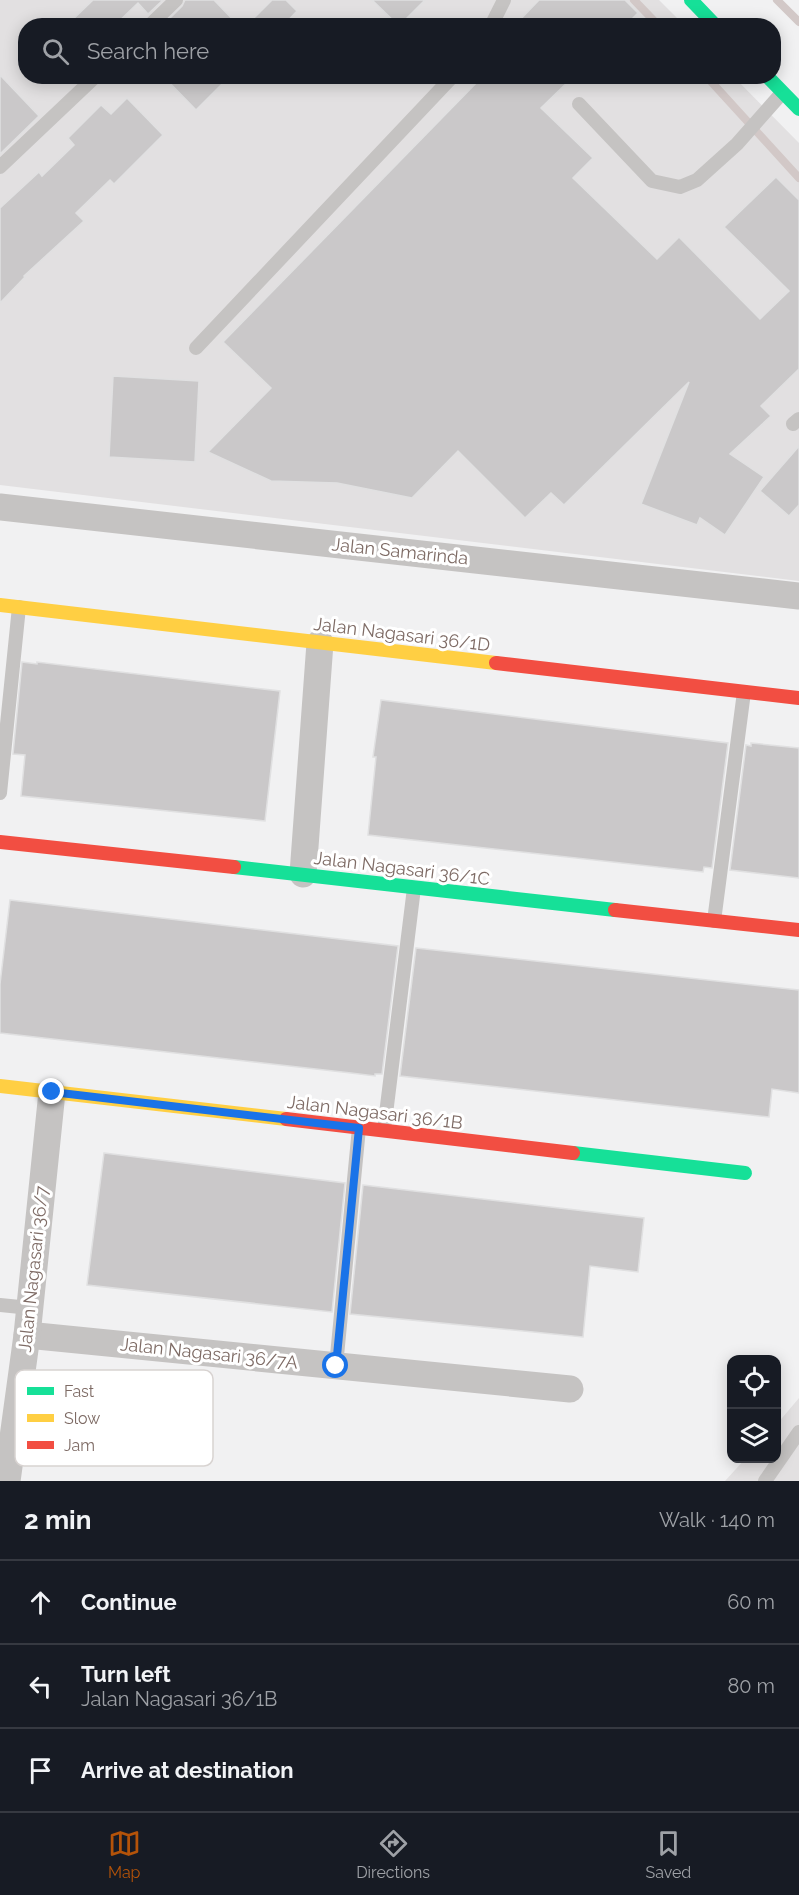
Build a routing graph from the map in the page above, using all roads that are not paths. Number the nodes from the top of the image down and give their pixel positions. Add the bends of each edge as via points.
1 (176, 0) edge
2 (504, 0) edge
3 (691, 0) edge
4 (157, 18) edge
5 (495, 18) edge
6 (708, 18) edge
7 (88, 84) edge
8 (445, 84) edge
9 (775, 84) edge
10 (783, 93) junction
11 (579, 104) dead end
12 (799, 110) edge
13 (0, 167) edge
14 (196, 348) dead end
15 (0, 507) edge
16 (799, 596) edge
17 (0, 605) edge
18 (19, 607) junction
19 (320, 643) junction
20 (744, 692) junction
21 (799, 698) edge
22 (0, 793) edge
23 (0, 842) edge
24 (303, 874) junction
25 (414, 888) junction
26 (714, 921) junction
27 (799, 930) edge
28 (0, 1086) edge
29 (52, 1092) junction
30 (359, 1128) junction
31 (384, 1131) junction
32 (745, 1173) dead end
33 (0, 1305) edge
34 (30, 1308) junction
35 (27, 1335) junction
36 (336, 1366) junction
37 (22, 1370) edge
38 (570, 1389) dead end
39 (15, 1423) edge
40 (799, 1432) edge
41 (7, 1481) edge
42 (765, 1481) edge

1 - 4 lane
2 - 5 lane
3 - 6 street
7 - 13 lane
8 - 14 lane
9 - 10 street
10 - 11 lane via 737,144 697,180 680,187 652,181
10 - 12 street
15 - 16 street, Jalan Samarinda
17 - 18 street, Jalan Nagasari 36/1D
18 - 19 street, Jalan Nagasari 36/1D
18 - 22 lane
19 - 20 street, Jalan Nagasari 36/1D
19 - 24 street
20 - 21 street, Jalan Nagasari 36/1D
20 - 26 lane
23 - 24 street, Jalan Nagasari 36/1C
24 - 25 street, Jalan Nagasari 36/1C
25 - 26 street, Jalan Nagasari 36/1C
25 - 31 lane
26 - 27 street, Jalan Nagasari 36/1C
28 - 29 street, Jalan Nagasari 36/1B
29 - 30 street, Jalan Nagasari 36/1B
29 - 34 street, Jalan Nagasari 36/7
30 - 31 street, Jalan Nagasari 36/1B
30 - 36 lane
31 - 32 street, Jalan Nagasari 36/1B
33 - 34 lane
34 - 35 street, Jalan Nagasari 36/7
35 - 36 street, Jalan Nagasari 36/7A
35 - 37 street, Jalan Nagasari 36/7
36 - 38 street, Jalan Nagasari 36/7A
39 - 41 street, Jalan Nagasari 36/7
40 - 42 lane

